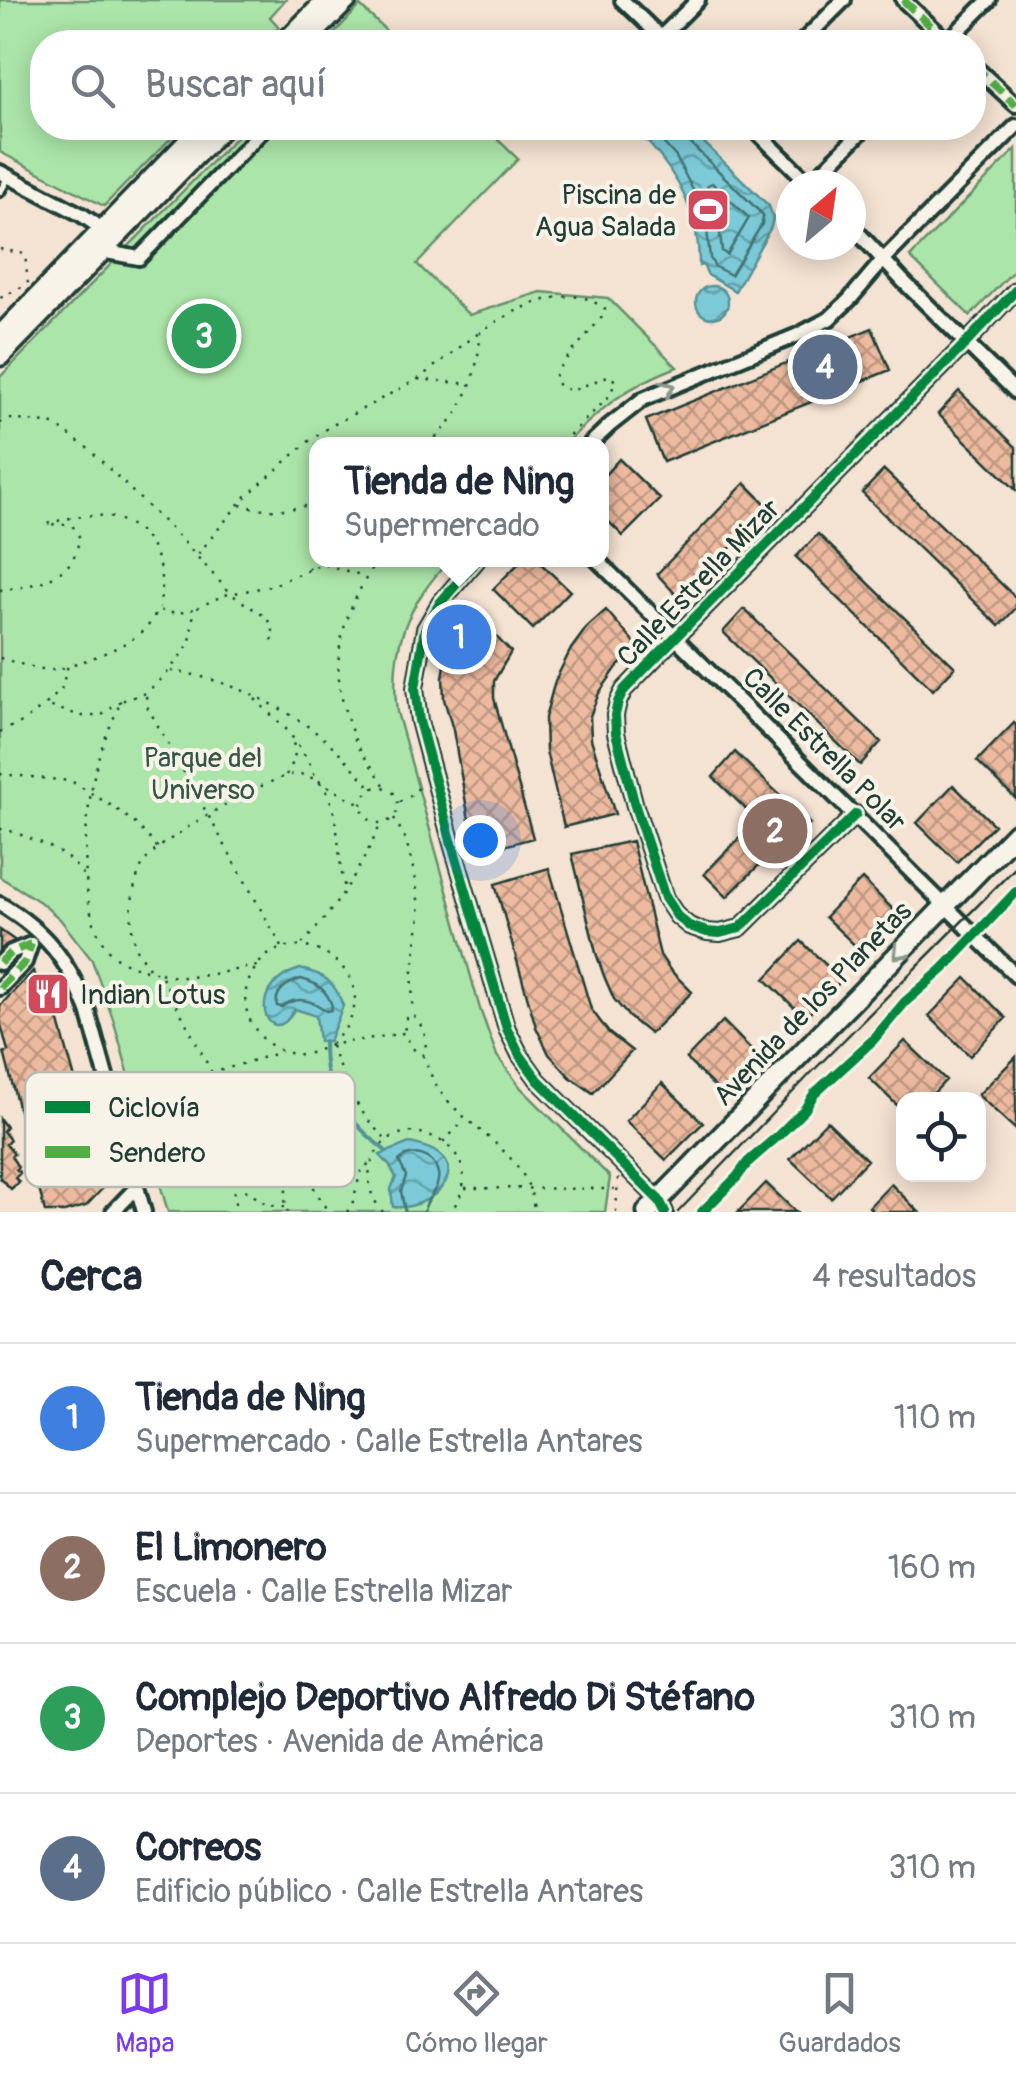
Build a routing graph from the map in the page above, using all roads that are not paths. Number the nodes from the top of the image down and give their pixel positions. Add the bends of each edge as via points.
1 (328, 0) edge
2 (347, 0) edge
3 (622, 0) edge
4 (698, 0) edge
5 (844, 0) edge
6 (903, 0) edge
7 (989, 0) edge
8 (297, 30) edge
9 (317, 30) edge
10 (654, 30) edge
11 (672, 30) edge
12 (814, 30) edge
13 (935, 30) edge
14 (960, 30) edge
15 (986, 77) edge
16 (1016, 106) edge
17 (1016, 126) edge
18 (191, 140) edge
19 (210, 140) edge
20 (253, 140) edge
21 (765, 140) edge
22 (853, 140) edge
23 (796, 170) edge
24 (824, 170) edge
25 (4, 174) edge
26 (0, 192) edge
27 (106, 240) junction
28 (866, 240) edge
29 (884, 259) junction
30 (1016, 290) edge
31 (0, 336) edge
32 (966, 343) junction
33 (0, 356) edge
34 (1016, 392) edge
35 (597, 437) edge
36 (471, 567) edge
37 (604, 567) edge
38 (676, 636) junction
39 (856, 814) junction
40 (1016, 833) edge
41 (0, 904) edge
42 (945, 905) junction
43 (0, 964) edge
44 (1016, 976) edge
45 (0, 988) edge
46 (105, 1072) edge
47 (138, 1187) joint
48 (657, 1208) edge
49 (113, 1212) edge
50 (144, 1212) edge

1 - 8 main road
2 - 9 main road
3 - 10 street
4 - 11 street
5 - 12 street
6 - 13 street
7 - 14 street
15 - 16 street
17 - 29 street
18 - 27 main road
19 - 27 main road
20 - 27 street via 139,258
21 - 23 street
22 - 24 street
25 - 26 lane
25 - 27 street via 82,215
27 - 31 main road
27 - 33 main road
28 - 29 street
29 - 32 street
35 -> 29 street via 643,399 828,319
30 - 32 street, Calle Estrella Mizar
32 - 34 street
32 - 38 street, Calle Estrella Mizar
36 - 48 street via 425,629 414,688 452,844 506,1029 520,1056
37 - 38 street, Calle Estrella Polar
38 - 39 street, Calle Estrella Polar
38 - 39 street, Calle Estrella Mizar via 624,690 615,714 635,806 677,916 707,932 740,928
39 - 42 street, Calle Estrella Polar
40 - 42 main road, Avenida de los Planetas
41 - 46 street via 41,934 76,980
42 - 44 street, Calle Estrella Polar
42 -> 48 main road, Avenida de los Planetas
43 - 45 street via 32,944
47 - 49 street
47 - 50 street

